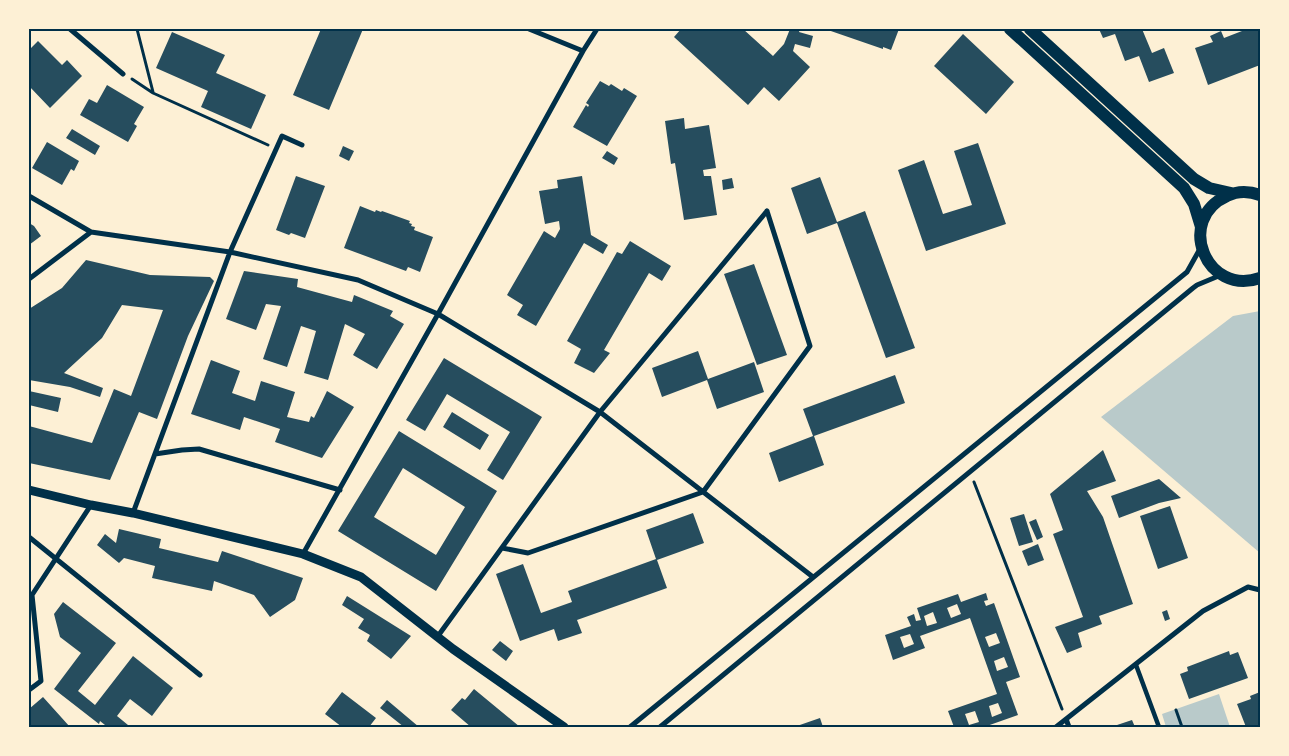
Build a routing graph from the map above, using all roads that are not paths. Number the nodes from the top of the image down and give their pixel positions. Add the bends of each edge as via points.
1 (70, 29) edge
2 (529, 29) edge
3 (597, 29) edge
4 (1010, 29) edge
5 (1030, 29) edge
6 (584, 51) junction
7 (123, 74) road end
8 (302, 145) dead end
9 (1231, 194) junction
10 (1260, 195) edge
11 (29, 196) edge
12 (1201, 227) junction
13 (91, 232) junction
14 (1201, 247) junction
15 (230, 252) junction
16 (1221, 275) junction
17 (29, 279) edge
18 (1258, 280) edge
19 (438, 314) junction
20 (600, 412) junction
21 (155, 454) junction
22 (29, 490) edge
23 (340, 490) junction
24 (703, 492) junction
25 (91, 505) junction
26 (133, 513) junction
27 (29, 537) edge
28 (502, 548) junction
29 (303, 554) junction
30 (57, 558) junction
31 (813, 578) junction
32 (1260, 590) edge
33 (438, 636) junction
34 (1136, 665) junction
35 (200, 675) dead end
36 (29, 690) edge
37 (1066, 719) junction
38 (564, 727) edge
39 (630, 727) edge
40 (660, 727) edge
41 (1056, 727) edge
42 (1070, 727) edge
43 (1159, 727) edge

1 - 7 street
2 - 6 street
3 - 6 street
4 - 12 main road via 1184,188 1194,204
5 - 9 main road via 1194,180
6 - 19 street
8 - 15 street via 282,136
9 - 10 main road
9 - 12 main road via 1212,206
11 - 13 street
12 - 14 main road
13 - 15 street
13 - 17 street
14 - 16 main road via 1212,268
14 - 31 street via 1188,272
15 - 19 street via 358,280
15 - 21 street
16 - 18 main road via 1242,281
16 - 40 street via 1197,285
19 - 20 street
19 - 23 street
20 - 24 street
20 - 24 street via 768,211 810,346
20 - 28 street
21 - 23 street via 199,449
21 - 26 street
22 - 25 street
23 - 29 street
24 - 28 street via 528,552
24 - 31 street
25 - 26 street
25 - 30 street
26 - 29 street
27 - 30 street
28 - 33 street
29 - 33 street via 361,577
30 - 35 street
30 - 36 street via 32,595 40,681
31 - 39 street
32 - 34 street via 1248,587 1203,612
33 - 38 street
34 - 37 street
34 - 43 street
37 - 41 street
37 - 42 street

